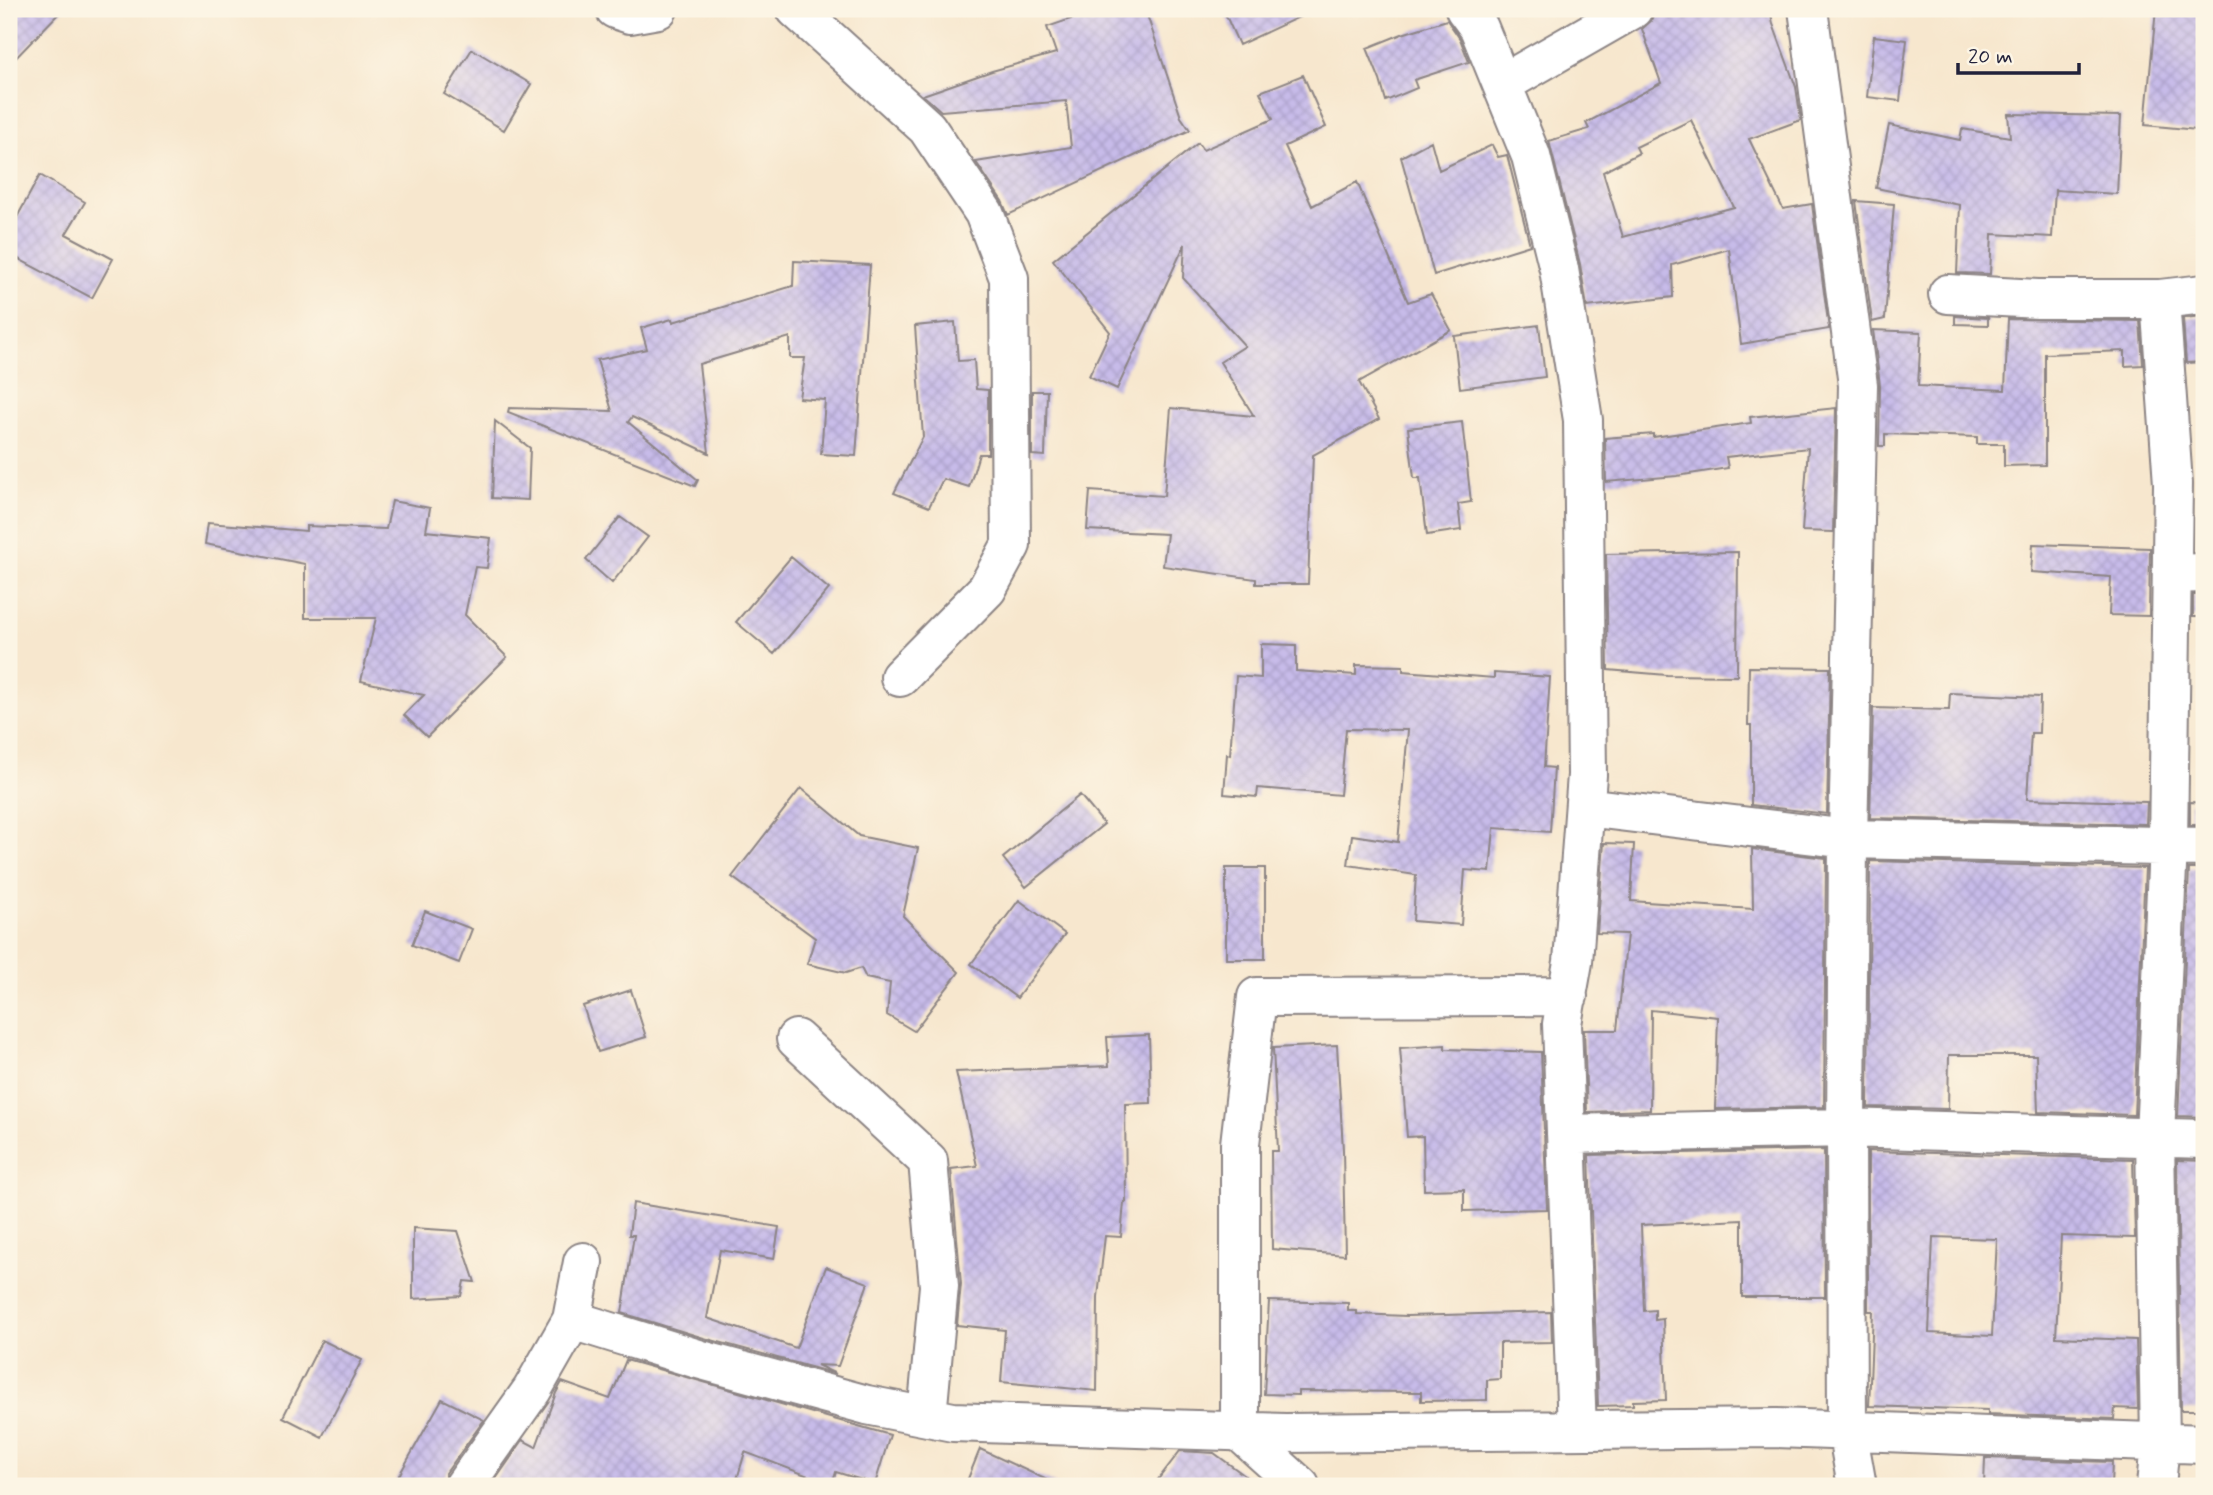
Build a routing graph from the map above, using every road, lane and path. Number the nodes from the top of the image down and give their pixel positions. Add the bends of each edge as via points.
1 (615, 9) edge
2 (658, 9) edge
3 (796, 9) edge
4 (1465, 9) edge
5 (1633, 9) edge
6 (1808, 9) edge
7 (1502, 84) junction
8 (1948, 294) dead end
9 (2204, 294) edge
10 (2160, 299) junction
11 (2188, 574) edge
12 (900, 677) dead end
13 (1585, 807) junction
14 (1848, 839) junction
15 (2186, 846) edge
16 (1568, 996) junction
17 (796, 1039) dead end
18 (1846, 1128) junction
19 (1566, 1134) junction
20 (2155, 1136) junction
21 (2204, 1139) edge
22 (583, 1262) dead end
23 (572, 1320) junction
24 (927, 1416) junction
25 (1577, 1430) junction
26 (1847, 1430) junction
27 (1240, 1432) junction
28 (2160, 1443) junction
29 (2204, 1444) edge
30 (464, 1486) edge
31 (1300, 1486) edge
32 (1857, 1486) edge
33 (2156, 1486) edge

1 - 2 street via 630,14
3 - 12 street via 927,128 984,213 1009,278 1011,545 987,589
4 - 7 street via 1479,28
5 - 7 street
6 - 14 street via 1858,385
7 - 13 street via 1531,156 1559,269 1583,420
8 - 10 street
9 - 10 street
10 - 11 street via 2173,484
11 - 15 street
13 - 14 street
13 - 16 street
14 - 15 street
14 - 18 street
15 - 20 street
16 - 19 street via 1562,1024
16 - 27 street via 1256,997 1240,1144
17 - 24 street via 928,1161 939,1286
18 - 19 street
18 - 20 street
18 - 26 street
19 - 25 street
20 - 21 street
20 - 28 street
22 - 23 street
23 - 24 street via 698,1359
23 - 30 street via 532,1390
24 - 27 street via 953,1422
25 - 26 street
25 - 27 street
26 - 28 street
26 - 32 street
27 - 31 street
28 - 29 street
28 - 33 street

